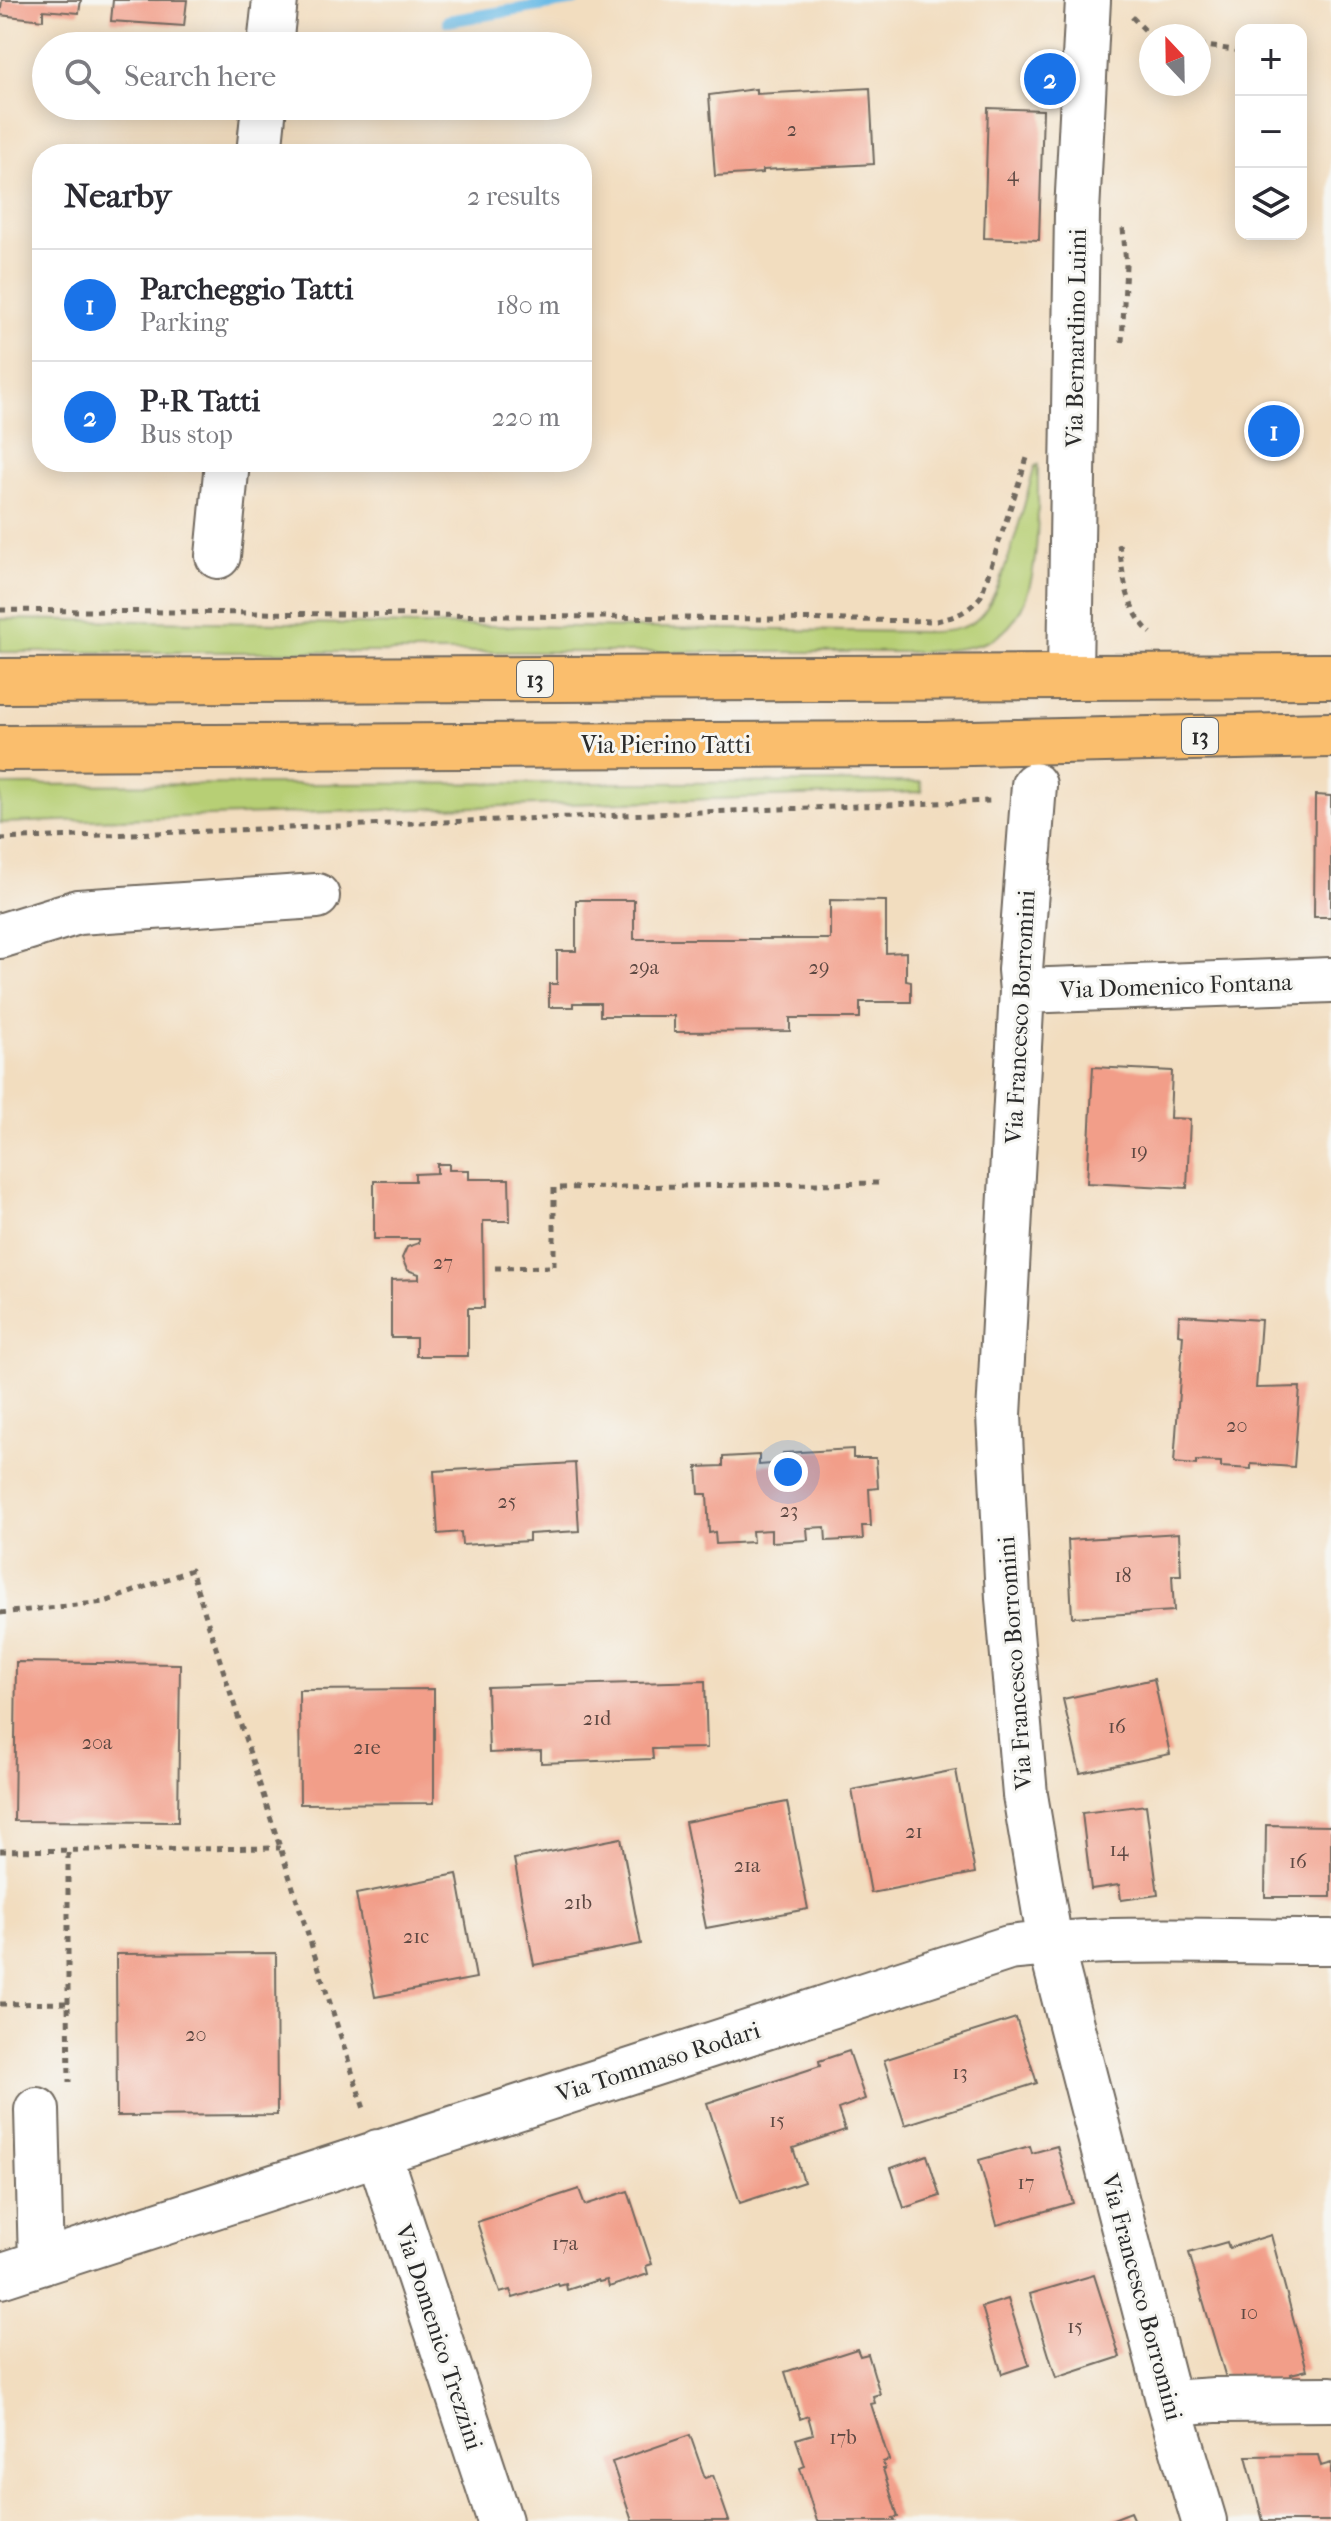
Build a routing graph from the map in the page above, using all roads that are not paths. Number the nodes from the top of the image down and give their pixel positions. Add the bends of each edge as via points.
1 (275, 0) edge
2 (1088, 0) edge
3 (272, 32) edge
4 (263, 120) edge
5 (260, 144) edge
6 (226, 472) edge
7 (218, 556) dead end
8 (1070, 676) junction
9 (1331, 676) edge
10 (0, 681) edge
11 (1331, 735) edge
12 (1069, 741) junction
13 (0, 748) edge
14 (1034, 785) road end
15 (317, 896) dead end
16 (0, 936) edge
17 (1331, 980) edge
18 (1022, 991) junction
19 (1331, 1942) edge
20 (1050, 1943) junction
21 (37, 2110) dead end
22 (378, 2152) junction
23 (41, 2263) junction
24 (0, 2276) edge
25 (1331, 2399) edge
26 (1169, 2403) junction
27 (500, 2521) edge
28 (1204, 2521) edge

1 - 3 street
2 - 8 street, Via Bernardino Luini via 1077,212
4 - 5 street
6 - 7 street
8 - 9 main road, 13
8 - 10 main road, 13
8 - 12 main road
11 - 12 main road, Via Pierino Tatti / 13
12 - 13 main road, Via Pierino Tatti / 13
14 - 18 street, Via Francesco Borromini
15 - 16 street via 78,912
17 - 18 street, Via Domenico Fontana
18 - 20 street, Via Francesco Borromini via 999,1415 1015,1695 1025,1795
19 - 20 street, Via Tommaso Rodari
20 - 22 street, Via Tommaso Rodari via 1009,1948
20 - 26 street, Via Francesco Borromini
21 - 23 street
22 - 23 street, Via Tommaso Rodari
22 - 27 street, Via Domenico Trezzini
23 - 24 street, Via Tommaso Rodari
25 - 26 street
26 - 28 street, Via Francesco Borromini

